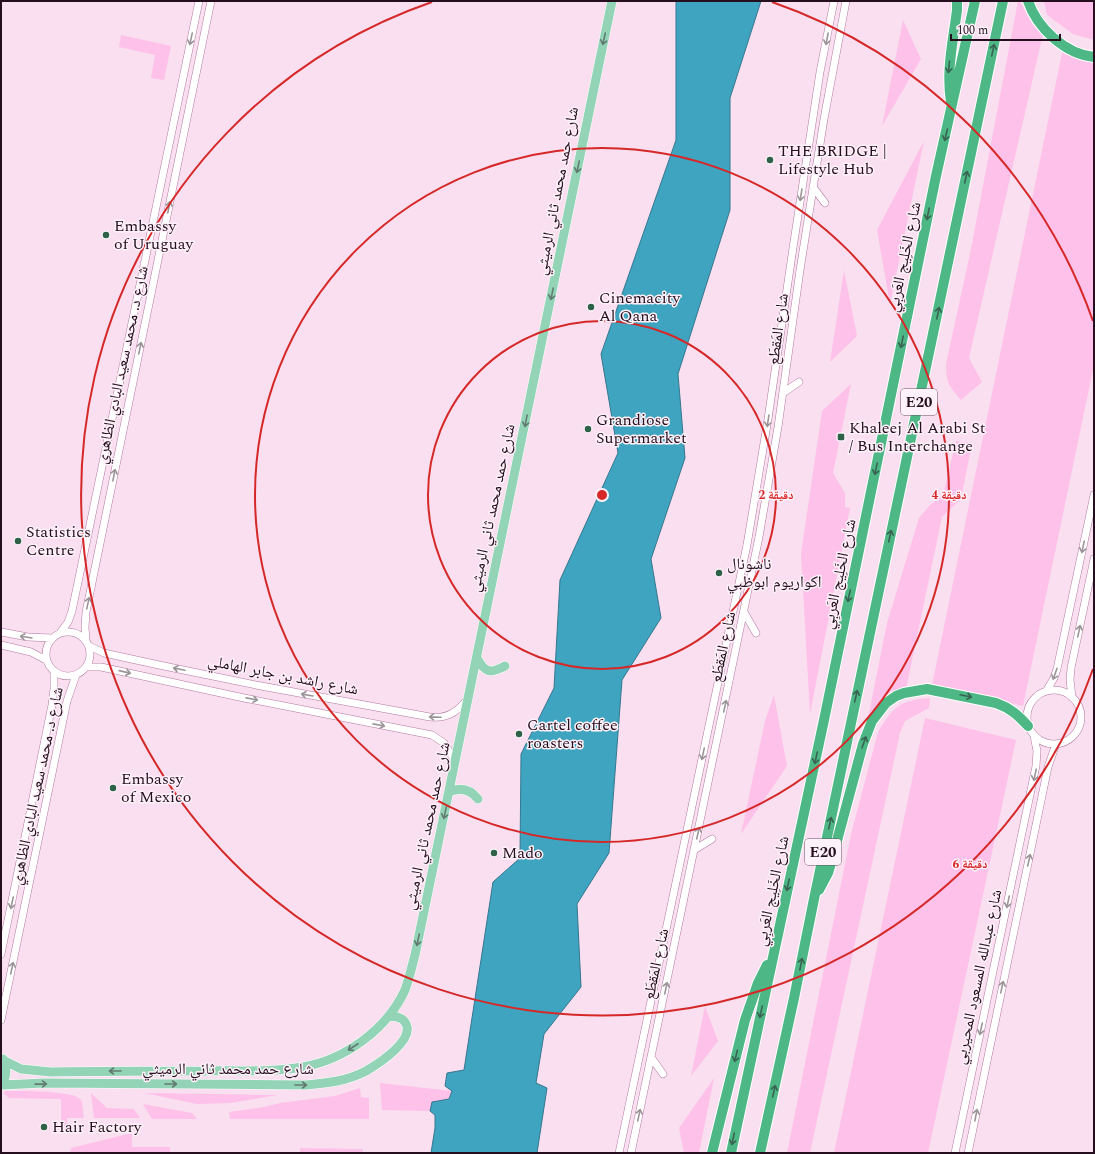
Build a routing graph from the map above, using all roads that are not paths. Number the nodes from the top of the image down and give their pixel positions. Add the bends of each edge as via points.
1 (199, 1) edge
2 (211, 1) edge
3 (612, 1) edge
4 (834, 1) edge
5 (846, 1) edge
6 (957, 1) edge
7 (975, 1) edge
8 (1003, 1) edge
9 (1028, 1) edge
10 (1094, 57) edge
11 (952, 108) junction
12 (813, 187) junction
13 (825, 203) dead end
14 (799, 382) dead end
15 (782, 396) junction
16 (771, 397) junction
17 (111, 425) junction
18 (123, 428) junction
19 (1094, 495) edge
20 (1094, 559) edge
21 (744, 612) junction
22 (1, 632) edge
23 (60, 633) junction
24 (756, 633) dead end
25 (52, 638) junction
26 (88, 644) junction
27 (1, 646) edge
28 (476, 658) junction
29 (46, 660) junction
30 (505, 666) dead end
31 (86, 667) junction
32 (54, 672) junction
33 (76, 675) junction
34 (1047, 690) junction
35 (1072, 697) junction
36 (468, 700) junction
37 (1028, 726) junction
38 (1034, 736) junction
39 (1056, 744) junction
40 (455, 761) junction
41 (449, 792) junction
42 (478, 799) dead end
43 (712, 839) dead end
44 (682, 853) junction
45 (694, 853) junction
46 (814, 899) junction
47 (1, 954) edge
48 (773, 954) junction
49 (388, 1017) junction
50 (1, 1020) edge
51 (2, 1058) edge
52 (651, 1058) junction
53 (663, 1074) dead end
54 (1, 1085) edge
55 (619, 1151) edge
56 (631, 1152) edge
57 (712, 1153) edge
58 (730, 1153) edge
59 (760, 1153) edge
60 (955, 1153) edge
61 (968, 1153) edge

1 -> 17 street, شارع د. محمد سعيد البادي الظاهري
18 -> 2 street, شارع د. محمد سعيد البادي الظاهري
3 -> 28 main road, شارع حمد محمد ثاني الرميثي
4 -> 16 street, شارع المَقطَع via 820,72
5 - 12 street, شارع المَقطَع via 831,74
6 -> 11 highway via 948,72
7 - 11 highway, شارع الخَلِيج العَربِي / E20
46 -> 8 highway, E20
9 - 10 highway via 1036,18 1049,34 1069,49
11 -> 48 highway, شارع الخَلِيج العَربِي / E20
12 - 13 street
12 - 15 street, شارع المَقطَع
14 - 15 street
15 - 16 street
15 - 21 street, شارع المَقطَع via 768,488
16 -> 44 street, شارع المَقطَع via 740,578
17 - 18 street
17 - 23 street, شارع د. محمد سعيد البادي الظاهري via 72,611
26 -> 18 street, شارع د. محمد سعيد البادي الظاهري via 86,612
19 -> 34 street via 1058,669
35 -> 20 street via 1071,668
21 - 24 street
45 -> 21 street, شارع المَقطَع
25 -> 22 street
23 - 25 street
23 - 26 street via 76,633
25 - 29 street via 46,648
26 - 31 street via 90,661
36 -> 26 street, شارع راشد بن جابر الهاملي via 449,716 436,718 261,686 104,653
27 - 29 street via 31,652
28 - 30 main road via 486,671 494,671
28 - 36 main road, شارع حمد محمد ثاني الرميثي
29 - 32 street
31 - 33 street
31 -> 40 street, شارع راشد بن جابر الهاملي via 101,667 432,735 444,743
32 - 33 street via 65,677
32 -> 47 street, شارع د. محمد سعيد البادي الظاهري via 52,705
50 -> 33 street, شارع د. محمد سعيد البادي الظاهري via 67,701
34 - 35 street via 1060,691
34 - 37 street via 1034,698 1030,704 1027,711
35 - 39 street via 1079,707 1080,726 1066,742
36 - 40 main road, شارع حمد محمد ثاني الرميثي
37 - 38 street
46 -> 37 highway via 829,868 858,758 869,728 886,703 904,693 927,689 1000,704 1017,714
38 - 39 street via 1048,744
38 -> 60 street, شارع عبدالله المسعود المحيربي via 1037,750 1036,766
61 -> 39 street, شارع عبدالله المسعود المحيربي via 1048,767
40 - 41 main road, شارع حمد محمد ثاني الرميثي
41 - 42 main road via 457,789 466,790
41 -> 49 main road, شارع حمد محمد ثاني الرميثي via 410,973 404,990
43 - 45 street
44 - 45 street
44 - 55 street, شارع المَقطَع
52 -> 45 street, شارع المَقطَع
59 -> 46 highway, E20
48 -> 57 highway via 758,983 745,1020
48 -> 58 highway, شارع الخَلِيج العَربِي / E20
49 -> 51 main road, شارع حمد محمد ثاني الرميثي via 354,1047 339,1055 304,1067 280,1070 31,1071 15,1067
54 -> 49 main road, شارع حمد محمد ثاني الرميثي via 306,1085 340,1081 354,1077 382,1061 406,1036 404,1022 397,1017
51 - 54 main road via 6,1073
52 - 53 street
56 -> 52 street, شارع المَقطَع
55 - 56 street

